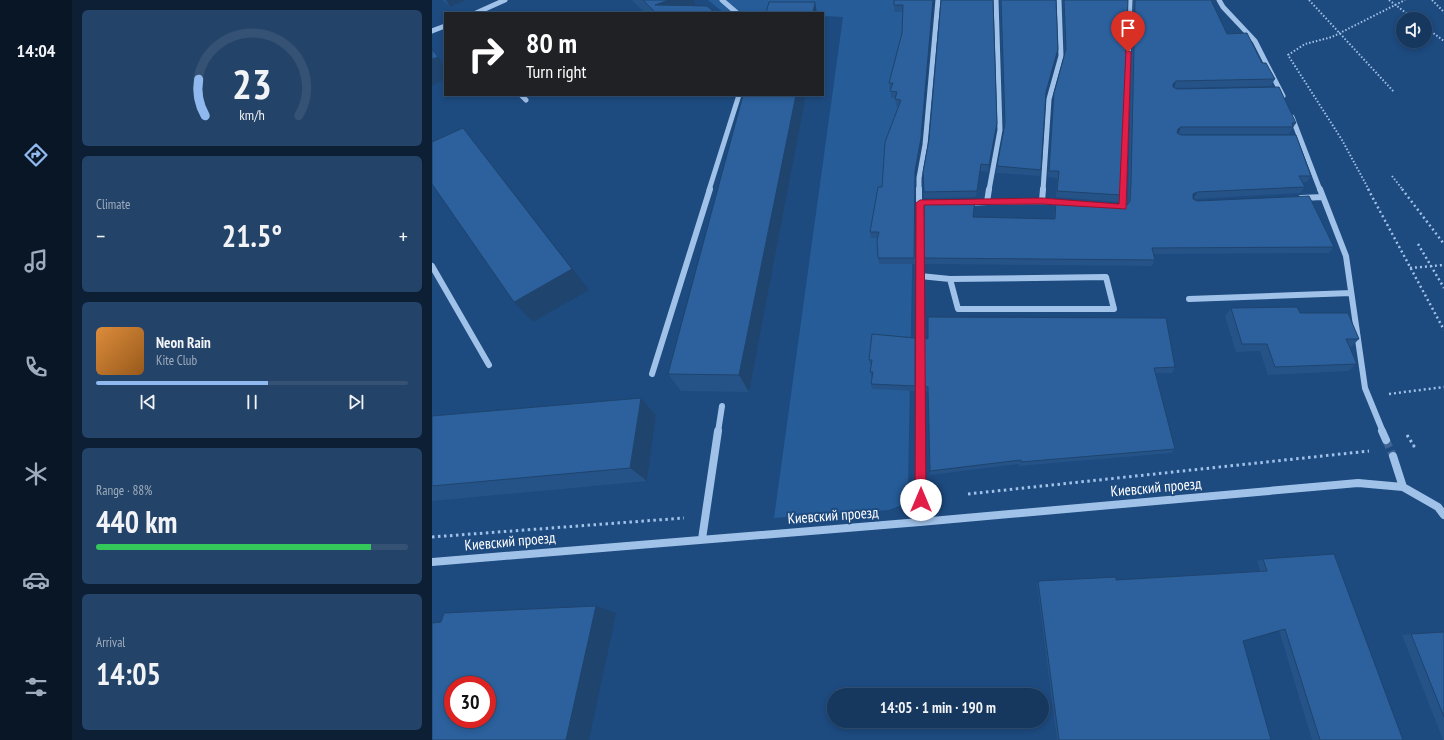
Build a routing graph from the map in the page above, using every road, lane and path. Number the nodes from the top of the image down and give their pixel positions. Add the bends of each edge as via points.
1 (505, 0) edge
2 (722, 0) edge
3 (938, 0) edge
4 (996, 0) edge
5 (1059, 0) edge
6 (1130, 0) edge
7 (1219, 0) edge
8 (1309, 0) edge
9 (1389, 0) edge
10 (1405, 0) edge
11 (1432, 0) edge
12 (1395, 5) junction
13 (478, 12) edge
14 (736, 12) edge
15 (1404, 12) edge
16 (1444, 12) edge
17 (444, 26) edge
18 (432, 31) edge
19 (1432, 32) edge
20 (1340, 33) junction
21 (1444, 41) edge
22 (1272, 90) edge
23 (1280, 90) junction
24 (1394, 92) dead end
25 (522, 96) edge
26 (739, 96) edge
27 (526, 100) dead end
28 (1286, 104) edge
29 (1289, 110) edge
30 (1293, 138) edge
31 (1301, 138) junction
32 (1392, 176) dead end
33 (1323, 197) junction
34 (1293, 198) edge
35 (1042, 201) junction
36 (957, 202) edge
37 (987, 202) junction
38 (1072, 203) edge
39 (1108, 206) edge
40 (1418, 244) dead end
41 (1444, 244) edge
42 (1444, 265) edge
43 (432, 266) edge
44 (1432, 266) junction
45 (1410, 268) junction
46 (920, 276) junction
47 (950, 279) junction
48 (1444, 288) edge
49 (1350, 293) junction
50 (1189, 299) dead end
51 (1444, 330) edge
52 (489, 365) dead end
53 (652, 374) dead end
54 (1444, 387) edge
55 (1382, 394) dead end
56 (722, 406) dead end
57 (1386, 440) tunnel mouth
58 (1393, 456) tunnel mouth
59 (1293, 459) dead end
60 (1403, 487) junction
61 (960, 495) dead end
62 (1444, 515) edge
63 (706, 516) junction
64 (920, 522) junction
65 (432, 537) edge
66 (702, 539) junction
67 (432, 562) edge

1 - 13 street
2 - 14 street
3 - 46 street via 920,178 924,203
4 - 37 street via 1000,130
5 - 35 street via 1061,56 1049,99
6 - 39 street via 1123,207
7 - 23 street via 1222,7 1255,41
8 - 20 path
9 - 12 path
10 - 12 path
11 - 16 path
12 - 15 path
12 - 20 path
17 - 18 street
19 - 21 path
20 - 24 path
20 - 45 path via 1305,44 1288,55 1342,140
22 - 23 street
23 - 28 street
25 - 27 street
26 - 53 street
29 - 31 street
30 - 31 street
31 - 33 street
32 - 41 path
33 - 34 street
33 - 49 street via 1346,256
35 - 37 street
35 - 38 street
36 - 37 street
40 - 44 path
42 - 44 path
43 - 52 street
44 - 45 path
44 - 48 path
45 - 51 path
46 - 47 street
46 - 64 street
47 - 47 street via 1106,277 1114,309 958,309
49 - 50 street
49 - 57 street via 1365,388
54 - 55 path
56 - 63 street
58 - 60 street
59 - 61 path
60 - 62 street via 1438,507
60 - 64 street, Киевский проезд via 1358,483
63 - 65 path
63 - 66 street
64 - 66 street, Киевский проезд
66 - 67 street, Киевский проезд

